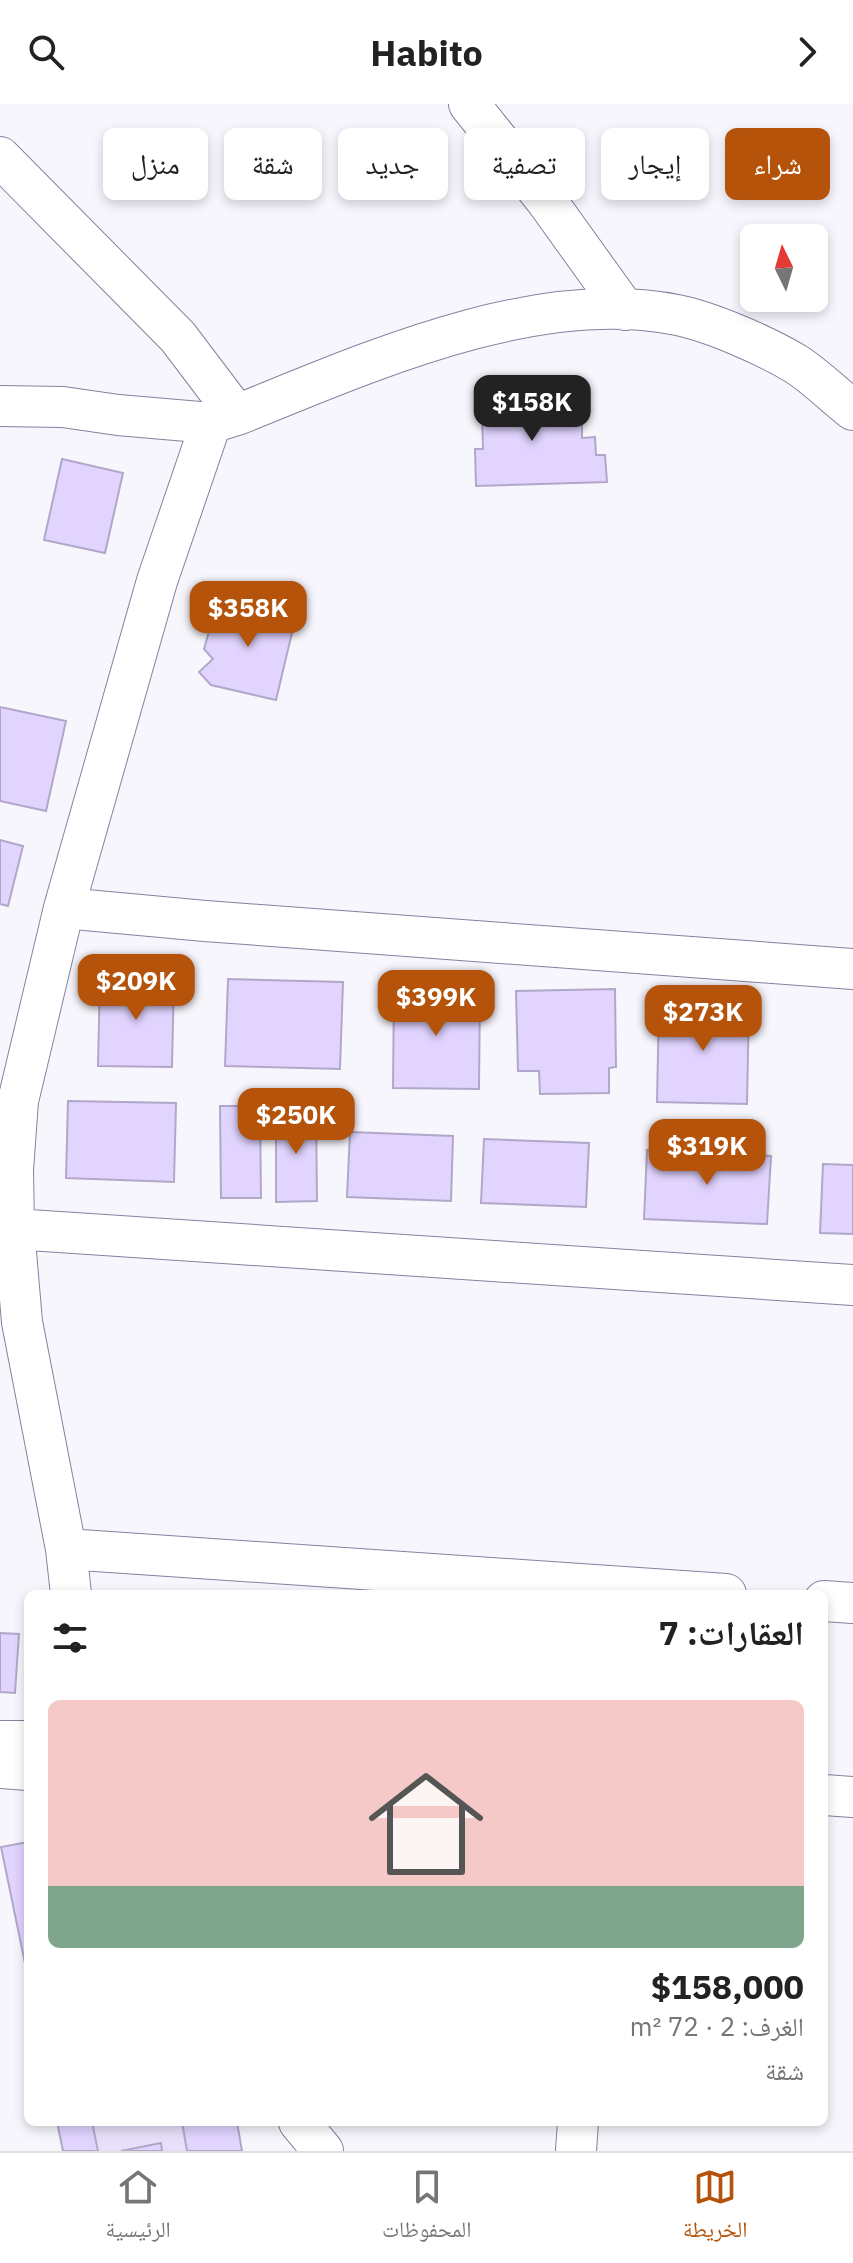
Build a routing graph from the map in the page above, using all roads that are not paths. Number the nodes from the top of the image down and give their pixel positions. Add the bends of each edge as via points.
1 (469, 104) edge
2 (0, 157) edge
3 (625, 310) junction
4 (0, 406) edge
5 (853, 410) edge
6 (224, 419) junction
7 (64, 908) junction
8 (853, 969) edge
9 (14, 1229) junction
10 (853, 1285) edge
11 (66, 1549) junction
12 (71, 1590) edge
13 (667, 1590) edge
14 (828, 1601) edge
15 (853, 1603) edge
16 (24, 1740) edge
17 (0, 1741) edge
18 (0, 1768) edge
19 (24, 1770) edge
20 (828, 1795) edge
21 (853, 1797) edge
22 (302, 2126) edge
23 (578, 2126) edge
24 (323, 2151) edge
25 (576, 2151) edge

1 - 3 street
2 - 6 street via 178,337
3 - 5 street via 678,315 731,333 796,364
3 - 6 street via 522,319 427,341
4 - 6 street
6 - 7 street via 157,581
7 - 8 street
7 - 9 street via 18,1101
9 - 10 street
9 - 11 street via 22,1322
11 - 12 street
11 - 13 street
14 - 15 street
16 - 17 street
18 - 19 street
20 - 21 street
22 - 24 street
23 - 25 street

